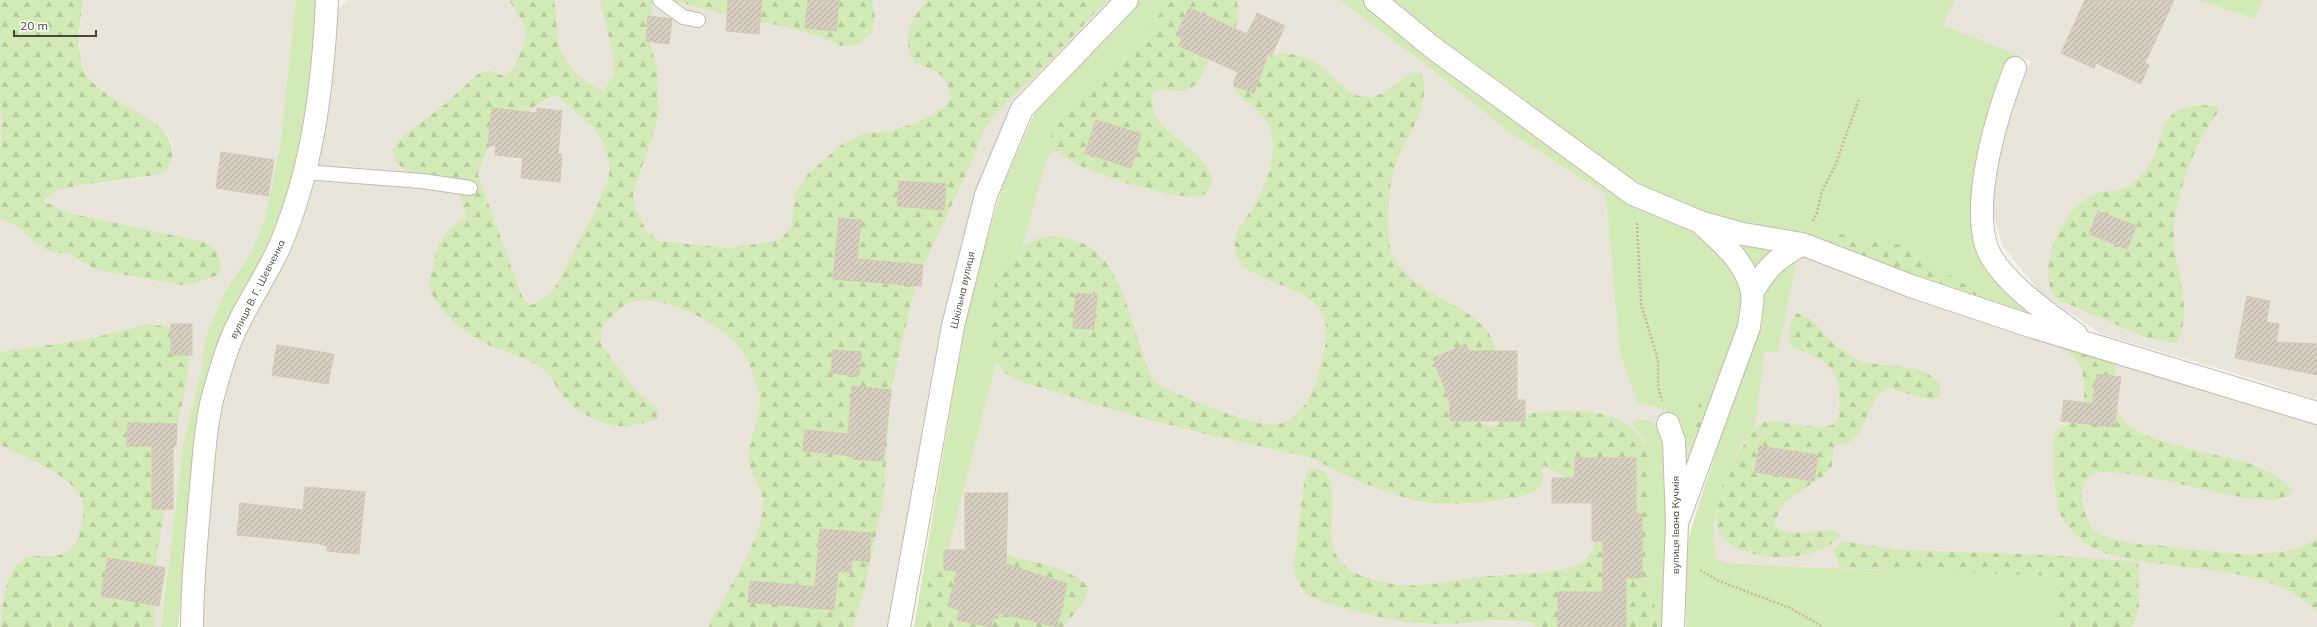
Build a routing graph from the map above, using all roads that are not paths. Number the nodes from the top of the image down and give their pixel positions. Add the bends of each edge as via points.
1 (327, 0) edge
2 (660, 0) edge
3 (1127, 0) edge
4 (1374, 0) edge
5 (698, 20) dead end
6 (2015, 68) dead end
7 (304, 172) junction
8 (470, 188) dead end
9 (1700, 222) junction
10 (1802, 244) junction
11 (1752, 293) junction
12 (2088, 344) junction
13 (2317, 413) edge
14 (1668, 424) road end
15 (1677, 523) junction
16 (192, 627) edge
17 (899, 627) edge
18 (1674, 627) edge

1 - 7 street, вулиця В. Г. Шевченка via 325,51 318,110
2 - 5 lane via 683,17
3 - 17 street, Шкільна вулиця via 1022,109 986,195 954,326
4 - 9 street via 1463,70 1633,194
6 - 12 street via 1992,139 1984,178 1983,214 1986,246 2001,270 2022,292
7 - 8 lane via 422,181
7 - 16 street, вулиця В. Г. Шевченка via 278,248 232,335 212,401 200,504
9 - 10 street via 1743,234
9 - 11 street via 1727,247 1743,268
10 - 11 street via 1776,259 1765,270
10 - 12 street via 1911,286
11 - 15 street via 1749,327
12 - 13 street
14 - 15 street, вулиця Івана Кучмія via 1674,441
15 - 18 street, вулиця Івана Кучмія

